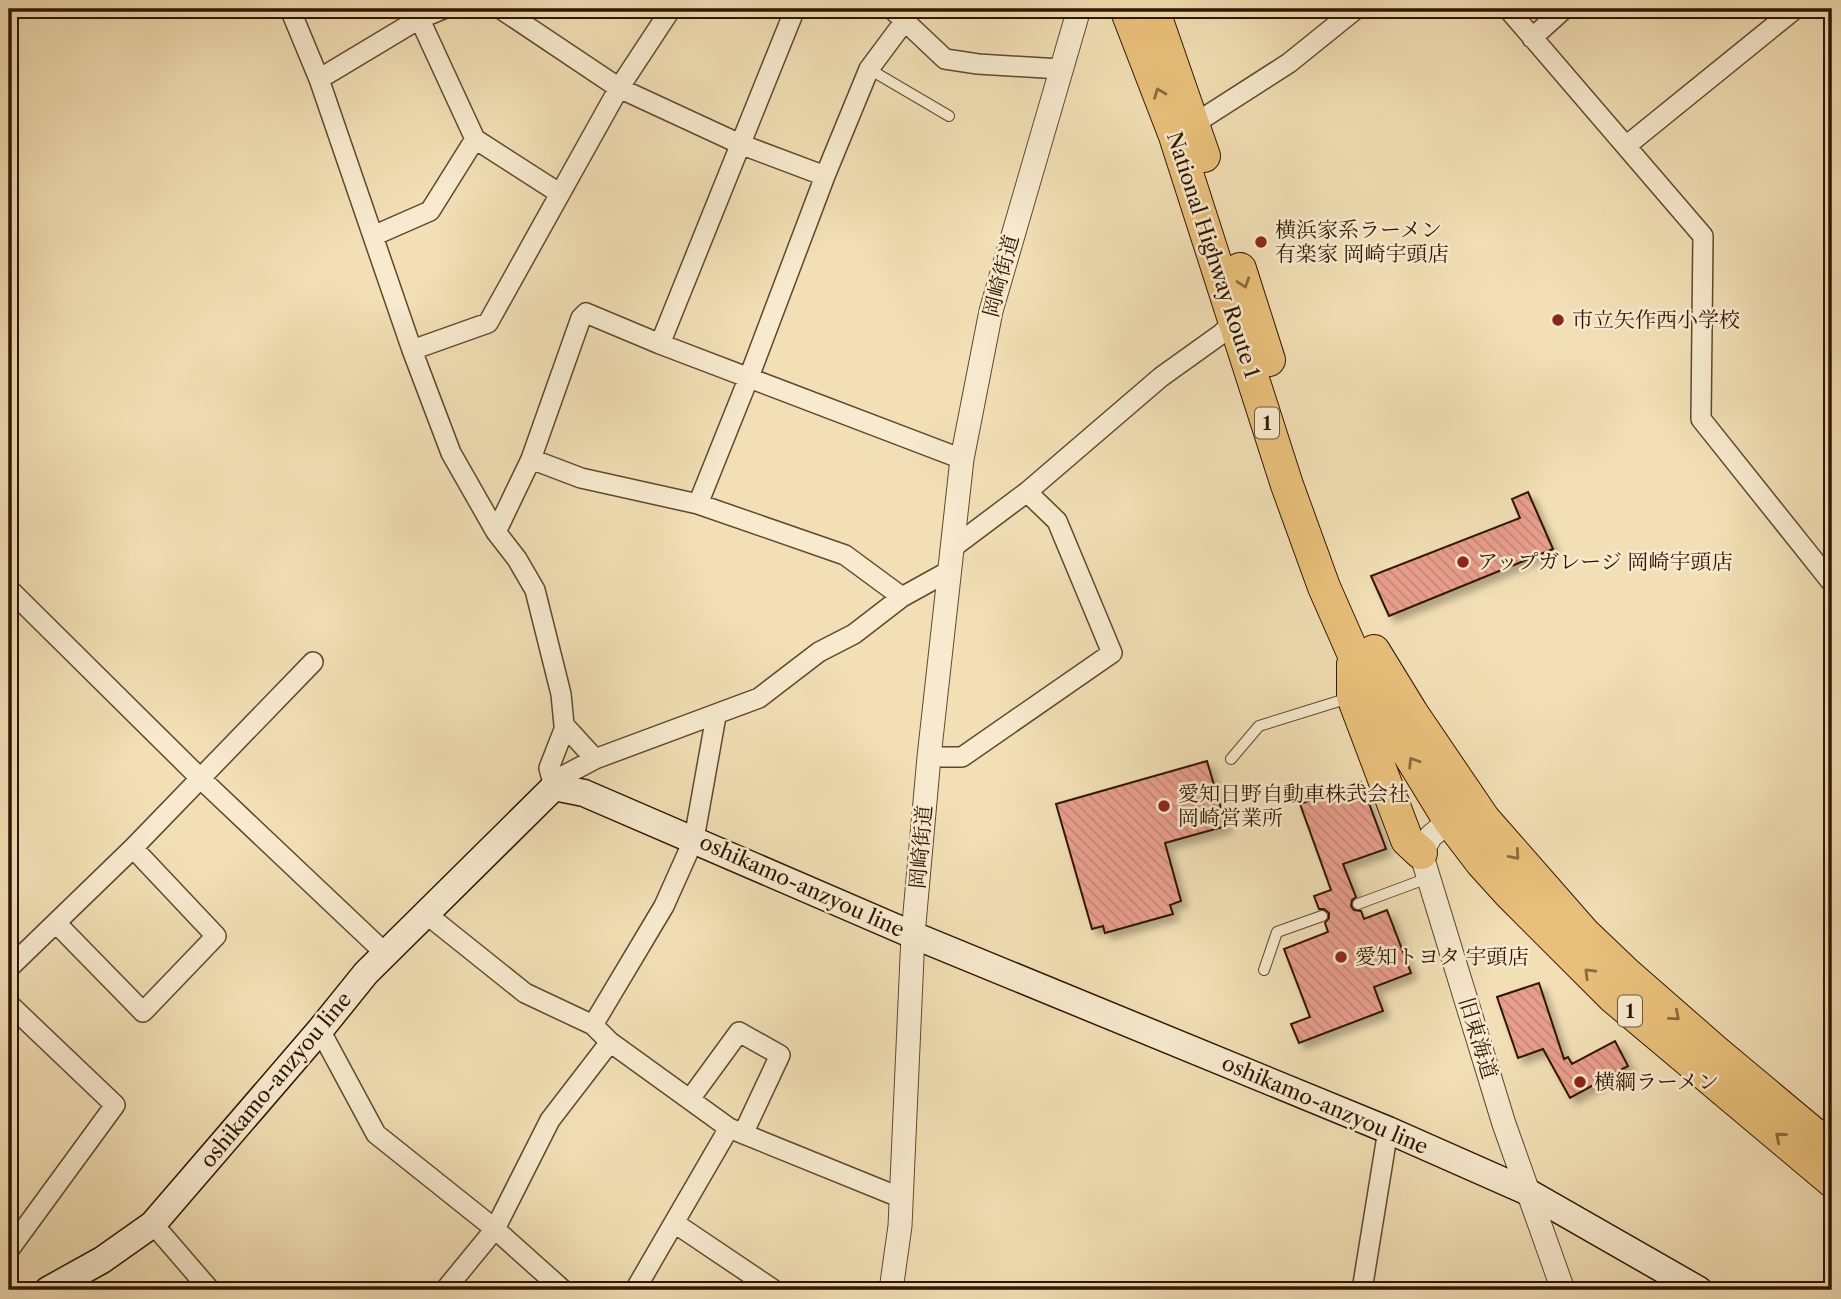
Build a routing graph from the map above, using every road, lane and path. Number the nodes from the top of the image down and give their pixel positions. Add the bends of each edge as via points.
1 (290, 9) edge
2 (443, 9) edge
3 (501, 9) edge
4 (671, 9) edge
5 (796, 9) edge
6 (1079, 9) edge
7 (1126, 9) edge
8 (1153, 9) edge
9 (1355, 9) edge
10 (1508, 9) edge
11 (1563, 9) edge
12 (1795, 9) edge
13 (897, 12) edge
14 (417, 14) edge
15 (1532, 38) junction
16 (869, 69) junction
17 (1060, 69) junction
18 (319, 79) junction
19 (619, 88) junction
20 (949, 116) dead end
21 (1194, 124) junction
22 (475, 139) junction
23 (740, 144) junction
24 (1626, 146) junction
25 (825, 176) junction
26 (559, 193) junction
27 (373, 236) junction
28 (1234, 322) junction
29 (660, 344) junction
30 (412, 350) junction
31 (749, 377) junction
32 (962, 459) junction
33 (531, 460) junction
34 (1027, 492) junction
35 (698, 504) junction
36 (496, 533) junction
37 (950, 560) junction
38 (1832, 583) edge
39 (9, 589) edge
40 (902, 597) junction
41 (1353, 653) junction
42 (313, 662) dead end
43 (1353, 697) junction
44 (716, 716) junction
45 (565, 727) junction
46 (929, 757) junction
47 (595, 759) junction
48 (1231, 759) dead end
49 (200, 778) junction
50 (554, 787) junction
51 (1461, 811) junction
52 (694, 839) junction
53 (133, 848) junction
54 (1425, 865) junction
55 (1358, 904) dead end
56 (425, 913) junction
57 (1322, 916) dead end
58 (56, 923) junction
59 (913, 935) junction
60 (386, 954) junction
61 (9, 968) edge
62 (1264, 971) dead end
63 (9, 1004) edge
64 (593, 1025) junction
65 (320, 1030) junction
66 (610, 1042) junction
67 (690, 1099) junction
68 (1388, 1130) junction
69 (736, 1131) junction
70 (1832, 1149) edge
71 (1832, 1181) edge
72 (1526, 1191) junction
73 (899, 1197) junction
74 (153, 1224) junction
75 (676, 1224) junction
76 (495, 1229) junction
77 (9, 1250) edge
78 (59, 1288) edge
79 (209, 1290) edge
80 (445, 1290) edge
81 (563, 1290) edge
82 (635, 1290) edge
83 (774, 1290) edge
84 (891, 1290) edge
85 (1362, 1290) edge
86 (1563, 1290) edge
87 (1699, 1290) edge

1 - 18 street
2 - 14 street
3 - 19 street
4 - 19 street
5 - 23 street
6 - 17 street, 岡崎街道
28 -> 7 highway, National Highway Route 1 / 1 via 1175,135
8 - 21 highway, National Highway Route 1 / 1
9 - 21 street via 1289,63
10 - 15 street
11 - 15 street
12 - 24 street
13 - 16 street
13 - 17 street via 945,59
14 - 18 street
14 - 22 street
15 - 24 street
16 - 20 lane
16 - 25 street
17 - 32 street, 岡崎街道 via 990,311
18 - 27 street
19 - 23 street
19 - 26 street
21 -> 51 highway, National Highway Route 1 / 1 via 1323,530 1366,637 1412,713
22 - 26 street
22 - 27 street via 430,211
23 - 25 street
23 - 29 street
24 - 38 street via 1703,236 1701,419
25 - 31 street
26 - 30 street via 488,323
27 - 30 street
28 - 34 street via 1161,377
28 - 41 highway, National Highway Route 1 / 1 via 1314,562
29 - 31 street
29 - 33 street via 586,313
30 - 36 street via 451,453
31 - 32 street
31 - 35 street
32 - 37 street, 岡崎街道
33 - 35 street via 582,478
33 - 36 street
34 - 37 street
34 - 46 street via 1057,522 1112,653 962,757
35 - 40 street via 845,555
36 - 45 street via 535,590
37 - 40 street
37 - 46 street, 岡崎街道
39 - 49 street
40 - 44 street via 759,698
41 - 43 highway
51 -> 41 highway, National Highway Route 1 / 1 via 1394,730
42 - 49 street
43 - 48 lane via 1259,726
43 - 54 highway via 1407,840
44 - 47 street
44 - 52 street
45 - 47 street
45 - 50 street via 549,768
46 - 59 street, 岡崎街道
47 - 50 street via 563,776
49 - 53 street
49 - 60 street
50 - 52 main road, oshikamo-anzyou line via 584,793
50 - 56 main road, oshikamo-anzyou line
51 - 54 street via 1431,836
51 -> 70 highway, National Highway Route 1 / 1 via 1517,857 1601,950
71 -> 51 highway, National Highway Route 1 / 1 via 1613,997 1481,862
52 - 59 main road, oshikamo-anzyou line
52 - 64 street via 664,906
53 - 58 street
53 - 58 street via 216,936 143,1012
54 - 55 lane
54 - 72 street, 旧東海道
56 - 60 main road, oshikamo-anzyou line
56 - 64 street via 525,993
57 - 62 lane via 1277,932
58 - 61 street
59 - 68 main road, oshikamo-anzyou line
59 - 73 street, 岡崎街道
60 - 65 main road, oshikamo-anzyou line
63 - 77 street via 115,1105
64 - 66 street
65 - 74 main road, oshikamo-anzyou line
65 - 76 street via 376,1134
66 - 67 street
66 - 76 street via 550,1120
67 - 69 street
67 - 69 street via 740,1032 780,1055
68 - 72 main road, oshikamo-anzyou line
68 - 85 street
69 - 73 street
69 - 75 street
72 - 86 street, 旧東海道
72 - 87 main road, oshikamo-anzyou line
73 - 84 street, 岡崎街道
74 - 78 main road, oshikamo-anzyou line
74 - 79 street
75 - 82 street
75 - 83 street
76 - 80 street
76 - 81 street

